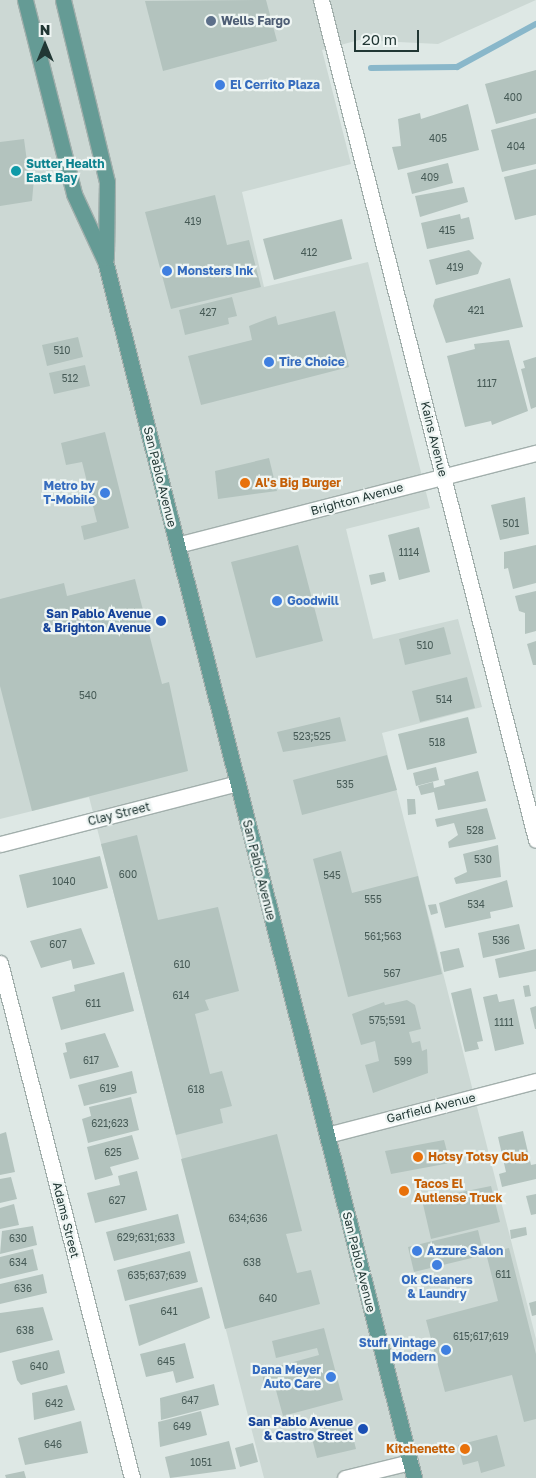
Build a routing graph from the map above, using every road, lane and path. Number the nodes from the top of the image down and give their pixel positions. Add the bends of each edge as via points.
1 (25, 0) edge
2 (62, 0) edge
3 (321, 0) edge
4 (106, 261) junction
5 (536, 453) edge
6 (443, 476) junction
7 (178, 545) junction
8 (237, 783) junction
9 (536, 840) edge
10 (0, 844) edge
11 (0, 963) edge
12 (536, 1081) edge
13 (327, 1135) junction
14 (410, 1462) junction
15 (132, 1478) edge
16 (345, 1478) edge
17 (414, 1478) edge

1 - 4 main road, San Pablo Avenue via 74,194
2 - 4 main road, San Pablo Avenue via 107,182
3 - 6 street, Kains Avenue
4 - 7 main road, San Pablo Avenue
5 - 6 street, Brighton Avenue
6 - 7 street, Brighton Avenue
6 - 9 street, Kains Avenue
7 - 8 main road, San Pablo Avenue
8 - 10 street, Clay Street
8 - 13 main road, San Pablo Avenue
11 - 15 street, Adams Street
12 - 13 street, Garfield Avenue
13 - 14 main road, San Pablo Avenue
14 - 16 street
14 - 17 main road, San Pablo Avenue

